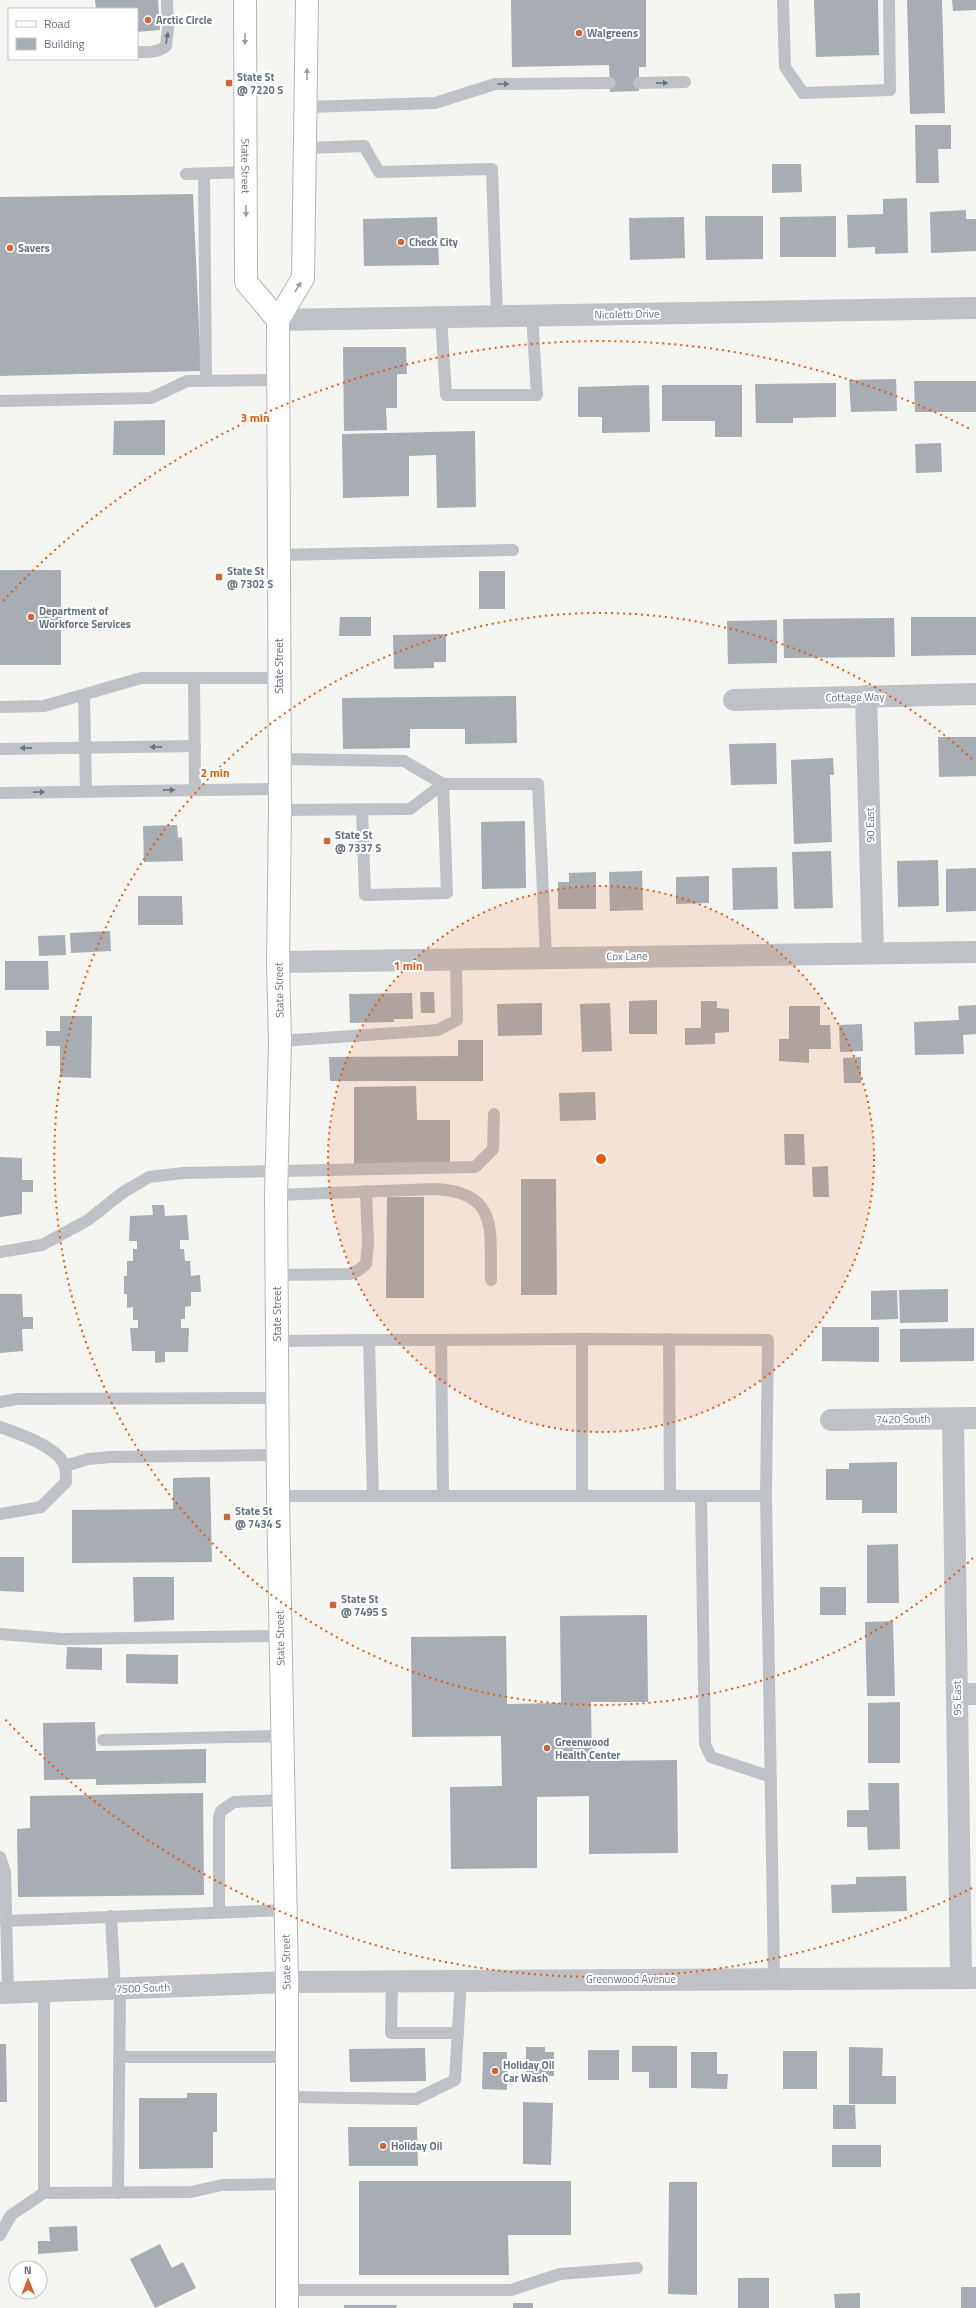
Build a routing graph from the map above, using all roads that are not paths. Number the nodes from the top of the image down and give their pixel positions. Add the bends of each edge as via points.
1 (166, 0) edge
2 (245, 0) edge
3 (307, 0) edge
4 (783, 0) edge
5 (889, 0) edge
6 (138, 52) edge
7 (685, 82) dead end
8 (610, 83) dead end
9 (639, 83) dead end
10 (306, 107) junction
11 (306, 148) junction
12 (245, 172) junction
13 (186, 174) dead end
14 (204, 174) junction
15 (976, 308) edge
16 (532, 315) junction
17 (497, 316) junction
18 (441, 317) junction
19 (278, 320) junction
20 (278, 380) junction
21 (206, 381) junction
22 (0, 401) edge
23 (513, 550) dead end
24 (279, 555) junction
25 (194, 678) junction
26 (280, 678) junction
27 (84, 694) junction
28 (976, 694) edge
29 (866, 696) junction
30 (734, 700) dead end
31 (0, 707) edge
32 (195, 746) junction
33 (85, 748) junction
34 (0, 749) edge
35 (280, 759) junction
36 (443, 784) junction
37 (196, 790) junction
38 (86, 791) junction
39 (0, 793) edge
40 (280, 799) junction
41 (362, 810) junction
42 (976, 952) edge
43 (873, 953) junction
44 (546, 957) junction
45 (456, 959) junction
46 (278, 962) junction
47 (280, 1041) junction
48 (494, 1114) dead end
49 (278, 1172) junction
50 (366, 1191) junction
51 (276, 1195) junction
52 (0, 1252) edge
53 (277, 1276) junction
54 (491, 1280) dead end
55 (582, 1339) junction
56 (669, 1339) junction
57 (369, 1340) junction
58 (441, 1340) junction
59 (277, 1341) junction
60 (277, 1398) junction
61 (0, 1402) edge
62 (953, 1418) junction
63 (976, 1418) edge
64 (831, 1420) dead end
65 (0, 1427) edge
66 (278, 1455) junction
67 (65, 1466) junction
68 (278, 1496) junction
69 (373, 1496) junction
70 (443, 1496) junction
71 (582, 1496) junction
72 (670, 1496) junction
73 (701, 1496) junction
74 (766, 1496) junction
75 (0, 1514) edge
76 (0, 1634) edge
77 (280, 1636) junction
78 (966, 1694) edge
79 (282, 1736) junction
80 (103, 1740) dead end
81 (770, 1777) junction
82 (283, 1800) junction
83 (0, 1857) edge
84 (285, 1910) junction
85 (218, 1912) junction
86 (111, 1916) junction
87 (6, 1921) junction
88 (968, 1978) edge
89 (774, 1979) junction
90 (461, 1980) junction
91 (287, 1982) junction
92 (392, 1982) junction
93 (117, 1989) junction
94 (44, 1991) junction
95 (4, 1993) edge
96 (458, 2034) junction
97 (120, 2057) junction
98 (287, 2057) junction
99 (287, 2097) junction
100 (287, 2184) junction
101 (44, 2193) junction
102 (118, 2193) junction
103 (0, 2234) edge
104 (637, 2268) dead end
105 (287, 2299) edge

6 -> 1 lane via 154,52 166,46
2 -> 12 main road, State Street
10 -> 3 main road
4 - 5 lane via 784,67 803,93 890,90
9 -> 7 lane
10 -> 8 lane via 435,103 495,84
10 - 11 main road
11 - 17 lane via 364,146 379,172 492,169
19 -> 11 main road via 303,278
12 - 14 lane
12 -> 19 main road, State Street via 246,282
13 - 14 lane
14 - 21 lane
15 - 16 street, Nicoletti Drive
16 - 17 street, Nicoletti Drive
16 - 18 lane via 538,395 446,395
17 - 18 street, Nicoletti Drive
18 - 19 street, Nicoletti Drive
19 - 20 main road, State Street
20 - 21 lane
20 - 24 main road, State Street
21 - 22 lane via 187,381 151,398
23 - 24 lane
24 - 26 main road, State Street
25 - 26 lane
25 - 27 lane via 141,678
25 - 32 lane
26 - 35 main road, State Street
27 - 31 lane via 44,706
27 - 33 lane
28 - 29 street, Cottage Way
29 - 30 street, Cottage Way
29 - 43 street, 90 East
32 -> 33 lane
32 - 37 lane
33 -> 34 lane
33 - 38 lane
35 - 36 lane via 404,761
35 - 40 main road, State Street
36 - 41 lane via 410,809
36 - 41 lane via 448,893 365,895
36 - 44 lane via 538,784
38 -> 37 lane
37 - 40 lane
39 -> 38 lane
40 - 41 lane
40 - 46 main road, State Street
42 - 43 street, Cox Lane
43 - 44 street, Cox Lane
44 - 45 street, Cox Lane
45 - 46 street, Cox Lane
45 - 47 lane via 458,1020 438,1030
46 - 47 main road, State Street
47 - 49 main road, State Street
48 - 49 lane via 493,1149 475,1168
49 - 51 main road, State Street
49 - 52 lane via 183,1173 149,1177 122,1193 88,1220 42,1245
50 - 51 lane
50 - 53 lane via 366,1264 350,1274
50 - 54 lane via 454,1190 478,1202 489,1226
51 - 53 main road, State Street
53 - 59 main road, State Street
55 - 56 lane
55 - 58 lane
55 - 71 lane
56 - 72 lane
56 - 74 lane via 768,1340
57 - 58 lane
57 - 59 lane
57 - 69 lane
58 - 70 lane
59 - 60 main road, State Street
60 - 61 lane via 17,1399
60 - 66 main road, State Street
62 - 63 street, 7420 South
62 - 64 street, 7420 South
62 - 78 street, 95 East
65 - 67 lane via 33,1440 56,1454
66 - 67 lane via 88,1459
66 - 68 main road, State Street
67 - 75 lane via 66,1482 41,1507
68 - 69 lane
68 - 77 main road, State Street
69 - 70 lane
70 - 71 lane
71 - 72 lane
72 - 73 lane
73 - 74 lane
73 - 81 lane via 705,1744 711,1757
74 - 81 lane
76 - 77 lane via 62,1639
77 - 79 main road, State Street
78 - 88 street, 95 East
79 - 80 lane
79 - 82 main road, State Street
81 - 89 lane
82 - 84 main road, State Street
82 - 85 lane via 234,1802 221,1811
83 - 87 lane via 5,1872
84 - 85 lane
84 - 91 main road, State Street
85 - 86 lane
86 - 87 lane
86 - 93 lane
87 - 95 lane
88 - 89 street, Greenwood Avenue
89 - 90 street, Greenwood Avenue
90 - 92 street, Greenwood Avenue
90 - 96 lane
91 - 92 street, Greenwood Avenue
91 - 93 street, 7500 South
91 - 98 main road, State Street
92 - 96 lane via 391,2033
93 - 94 street, 7500 South
93 - 97 lane
94 - 95 street, 7500 South
94 - 101 lane
96 - 99 lane via 455,2080 416,2099
97 - 98 lane
97 - 102 lane
98 - 99 main road, State Street
99 - 100 main road, State Street
100 - 102 lane via 222,2185 191,2192
100 - 105 main road, State Street
101 - 102 lane
101 - 103 lane via 11,2215
104 - 105 lane via 560,2274 511,2290

